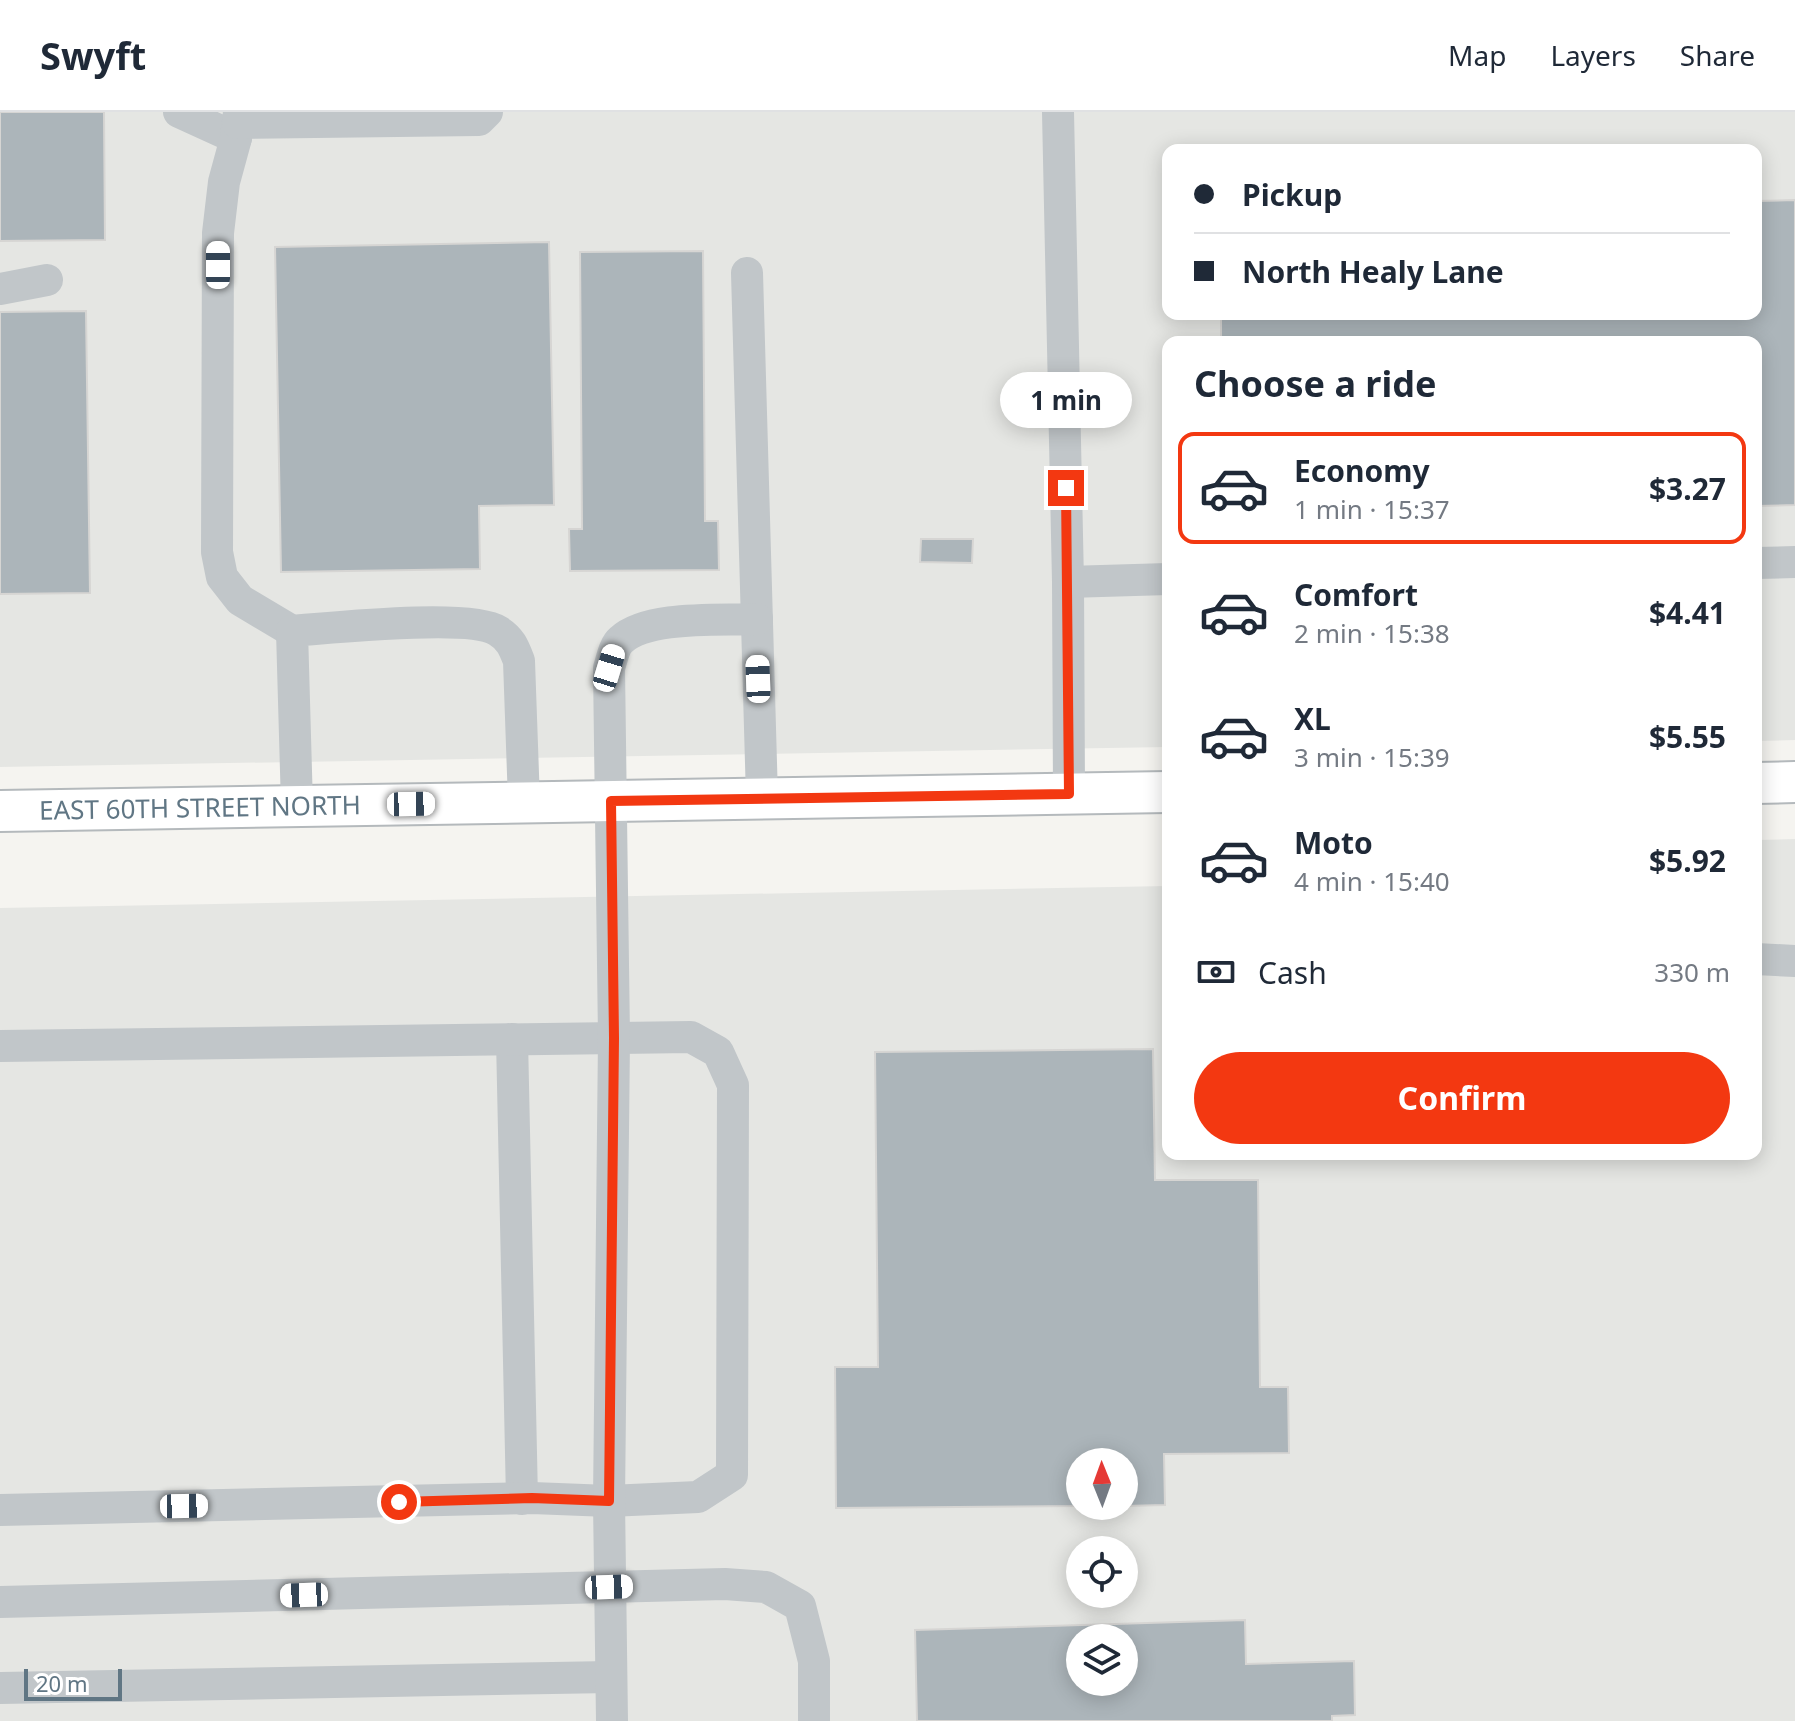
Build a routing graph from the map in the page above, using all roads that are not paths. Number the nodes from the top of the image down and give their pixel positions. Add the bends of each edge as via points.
1 (179, 112) edge
2 (487, 112) edge
3 (1058, 112) edge
4 (238, 124) edge
5 (747, 273) dead end
6 (47, 280) dead end
7 (0, 289) edge
8 (1795, 562) edge
9 (1762, 563) edge
10 (1162, 579) edge
11 (1068, 582) junction
12 (757, 619) junction
13 (292, 631) junction
14 (1795, 782) edge
15 (1762, 783) edge
16 (1162, 792) edge
17 (1069, 794) junction
18 (762, 798) junction
19 (611, 801) junction
20 (524, 802) junction
21 (297, 806) junction
22 (0, 811) edge
23 (1762, 959) edge
24 (1795, 961) edge
25 (614, 1038) junction
26 (512, 1039) junction
27 (0, 1046) edge
28 (522, 1499) junction
29 (609, 1501) junction
30 (0, 1510) edge
31 (609, 1587) junction
32 (0, 1602) edge
33 (611, 1677) junction
34 (0, 1688) edge
35 (612, 1721) edge
36 (814, 1721) edge

1 - 4 street
2 - 4 street via 479,120
3 - 11 street
4 - 13 street via 218,233 217,552 222,577 240,600
5 - 12 street
6 - 7 street
8 - 9 street
10 - 11 street
11 - 17 street
12 - 18 street
12 - 19 street via 640,628 619,641 609,668
13 - 20 street via 435,623 497,630 513,643 519,661
13 - 21 street
14 - 15 main road
16 - 17 main road, EAST 60TH STREET NORTH
17 - 18 main road, EAST 60TH STREET NORTH
18 - 19 main road, EAST 60TH STREET NORTH
19 - 20 main road, EAST 60TH STREET NORTH
19 - 25 street
20 - 21 main road, EAST 60TH STREET NORTH
21 - 22 main road, EAST 60TH STREET NORTH
23 - 24 street
25 - 26 street
25 - 29 street
25 - 29 street via 691,1037 718,1052 733,1085 732,1475 698,1497
26 - 27 street
26 - 28 street
28 - 29 street
28 - 30 street
29 - 31 street
31 - 32 street
31 - 33 street
31 - 36 street via 766,1587 800,1606 814,1661
33 - 34 street
33 - 35 street

